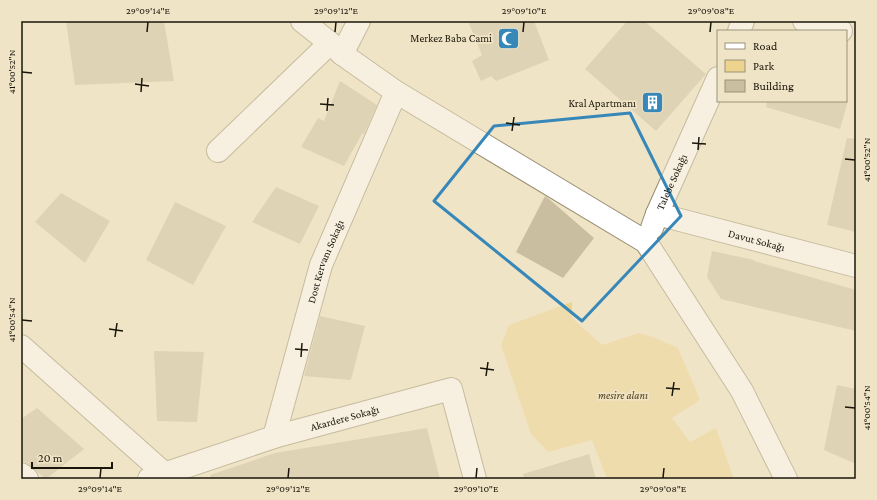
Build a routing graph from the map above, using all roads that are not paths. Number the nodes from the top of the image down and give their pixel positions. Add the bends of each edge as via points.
1 (359, 21) edge
2 (804, 21) edge
3 (304, 22) edge
4 (836, 30) edge
5 (336, 48) junction
6 (717, 80) edge
7 (396, 92) junction
8 (218, 151) dead end
9 (657, 214) junction
10 (646, 242) junction
11 (856, 266) edge
12 (21, 346) edge
13 (274, 437) junction
14 (21, 474) edge
15 (157, 476) edge
16 (27, 479) edge
17 (475, 479) edge
18 (786, 479) edge

1 - 5 street
2 - 4 street
3 - 5 street
5 - 7 street
5 - 8 street
6 - 9 street, Talebe Sokağı
7 - 10 street
7 - 13 street, Dost Kervanı Sokağı via 321,265
9 - 10 street, Talebe Sokağı
9 - 11 street, Davut Sokağı
10 - 18 street via 742,391
12 - 15 street
13 - 15 street, Akardere Sokağı
13 - 17 street, Akardere Sokağı via 451,388
14 - 16 street

